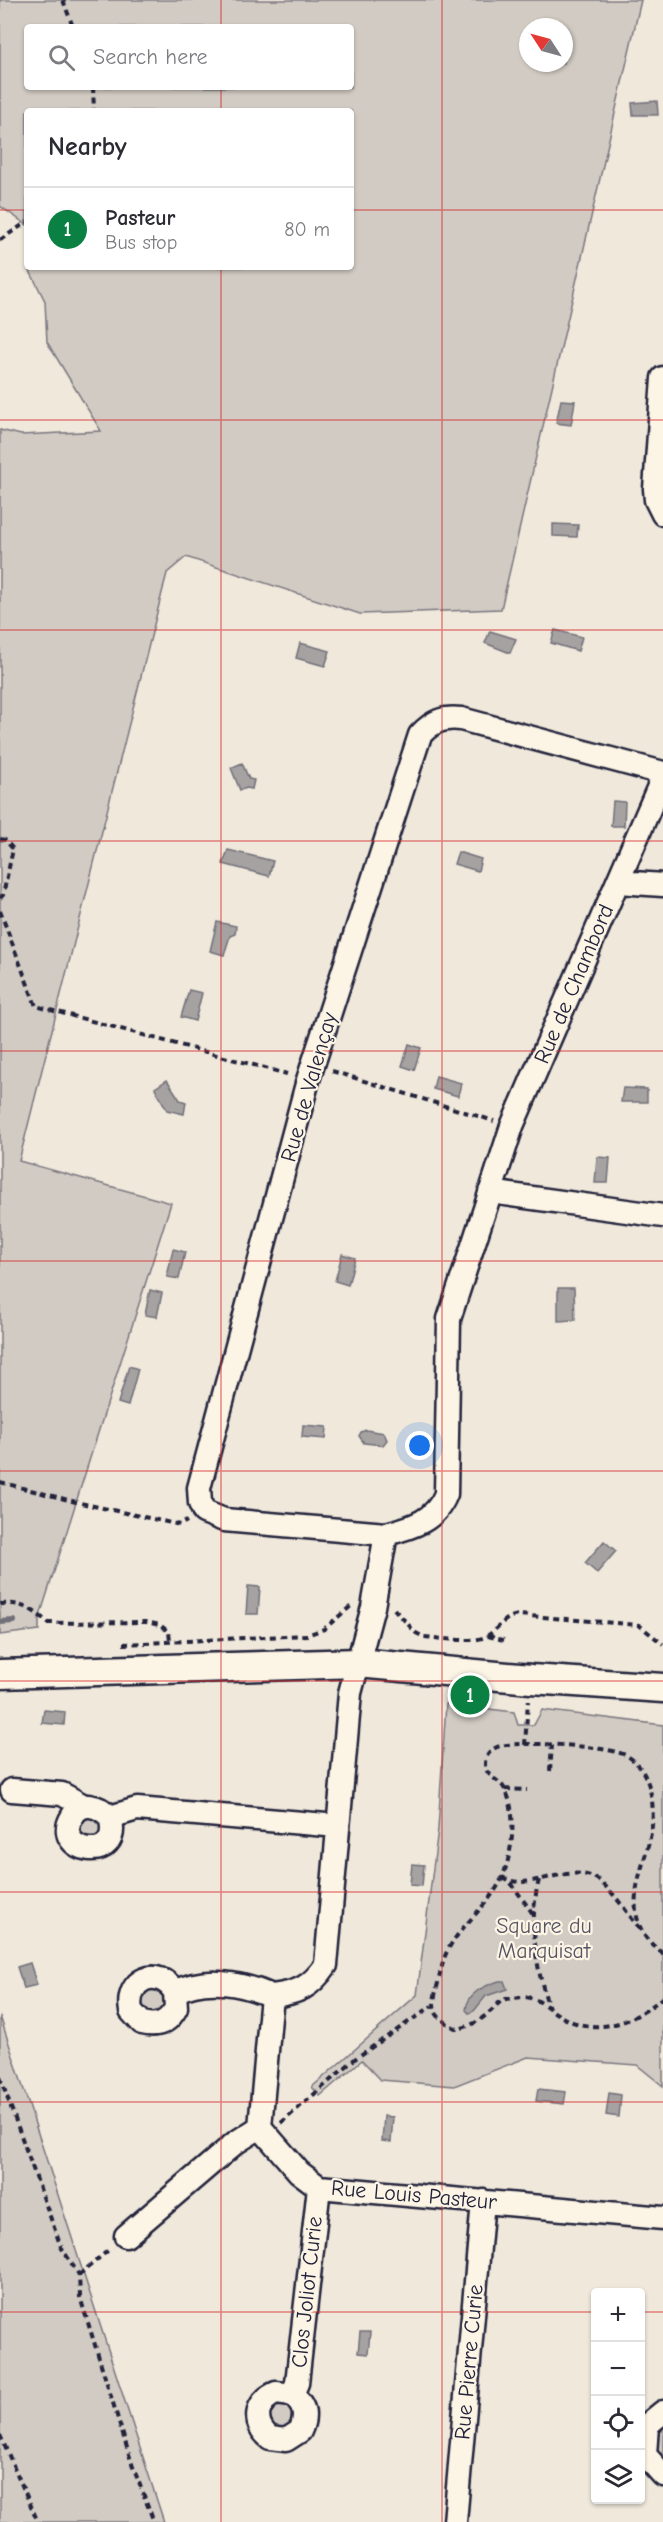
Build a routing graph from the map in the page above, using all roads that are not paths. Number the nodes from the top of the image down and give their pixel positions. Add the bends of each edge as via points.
1 (663, 378) edge
2 (663, 514) edge
3 (663, 775) edge
4 (618, 882) junction
5 (663, 885) edge
6 (490, 1192) junction
7 (663, 1216) edge
8 (386, 1534) junction
9 (357, 1663) junction
10 (0, 1674) edge
11 (663, 1688) edge
12 (12, 1790) dead end
13 (84, 1806) junction
14 (110, 1817) junction
15 (338, 1826) junction
16 (175, 1992) dead end
17 (272, 1996) junction
18 (263, 2131) junction
19 (319, 2187) junction
20 (483, 2201) junction
21 (663, 2217) edge
22 (126, 2236) road end
23 (292, 2395) dead end
24 (663, 2412) edge
25 (663, 2475) edge
26 (455, 2522) edge

1 - 2 street via 655,489
3 - 4 street, Rue de Chambord
3 - 8 street, Rue de Valençay via 461,719 437,720 420,735 311,1072 199,1488 204,1512 224,1520
4 - 5 street
4 - 6 street, Rue de Chambord via 512,1126
6 - 7 street
6 - 8 street, Rue de Chambord via 450,1320 446,1494 439,1510 411,1527
8 - 9 street via 373,1607
9 - 10 main road
9 - 11 main road
9 - 15 street via 350,1693
12 - 13 street via 62,1794
13 - 14 street via 103,1809
13 - 14 street via 75,1811 68,1829 71,1839 87,1850 97,1849 111,1836
14 - 15 street via 137,1809
15 - 17 street via 326,1965 308,1987
16 - 17 street via 200,1983 245,1986
17 - 18 street
18 - 19 street, Rue Louis Pasteur via 299,2172
18 - 22 street via 235,2143
19 - 20 street, Rue Louis Pasteur
19 - 23 street, Clos Joliot Curie via 300,2368
20 - 21 street, Rue Louis Pasteur
20 - 26 street, Rue Pierre Curie
24 - 25 street via 647,2425 645,2455

